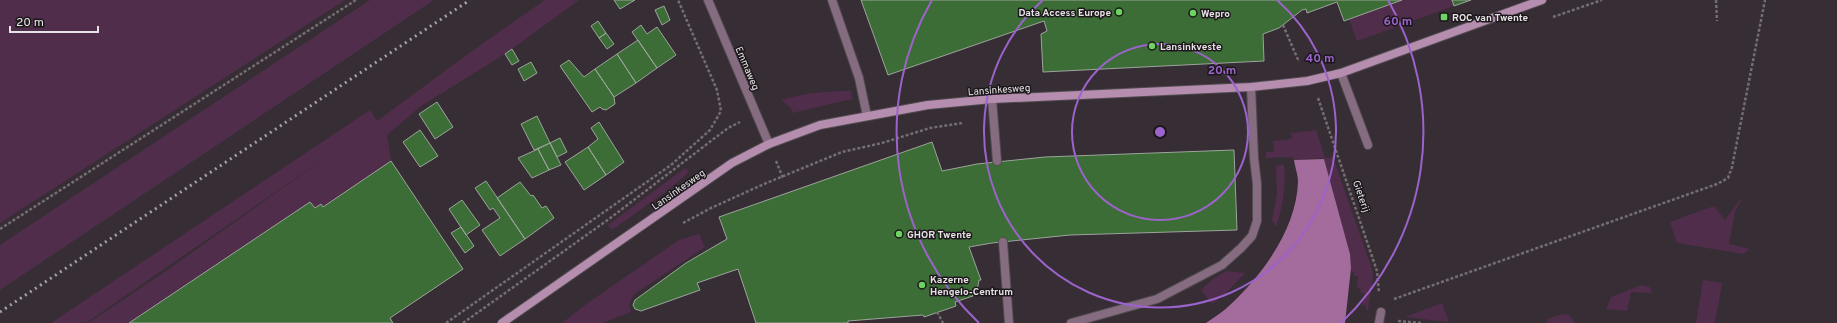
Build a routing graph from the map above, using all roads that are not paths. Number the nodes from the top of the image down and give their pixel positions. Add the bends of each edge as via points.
1 (708, 0) edge
2 (832, 0) edge
3 (1542, 0) edge
4 (1341, 73) junction
5 (1251, 87) junction
6 (992, 99) junction
7 (867, 116) junction
8 (769, 144) junction
9 (1368, 145) dead end
10 (997, 161) dead end
11 (1003, 242) dead end
12 (1381, 312) road end
13 (504, 323) edge
14 (1009, 323) edge
15 (1071, 323) edge
16 (1380, 323) edge

1 - 8 street, Emmaweg
2 - 7 street via 859,78
3 - 4 main road, Lansinkesweg
4 - 5 main road, Lansinkesweg via 1307,81
4 - 9 street
5 - 6 main road, Lansinkesweg
5 - 15 street via 1257,184 1257,221 1252,236 1222,265 1158,299
6 - 7 main road, Lansinkesweg via 928,105
6 - 10 street
7 - 8 main road, Lansinkesweg via 820,125
8 - 13 main road, Lansinkesweg via 732,163
11 - 14 street
12 - 16 street

